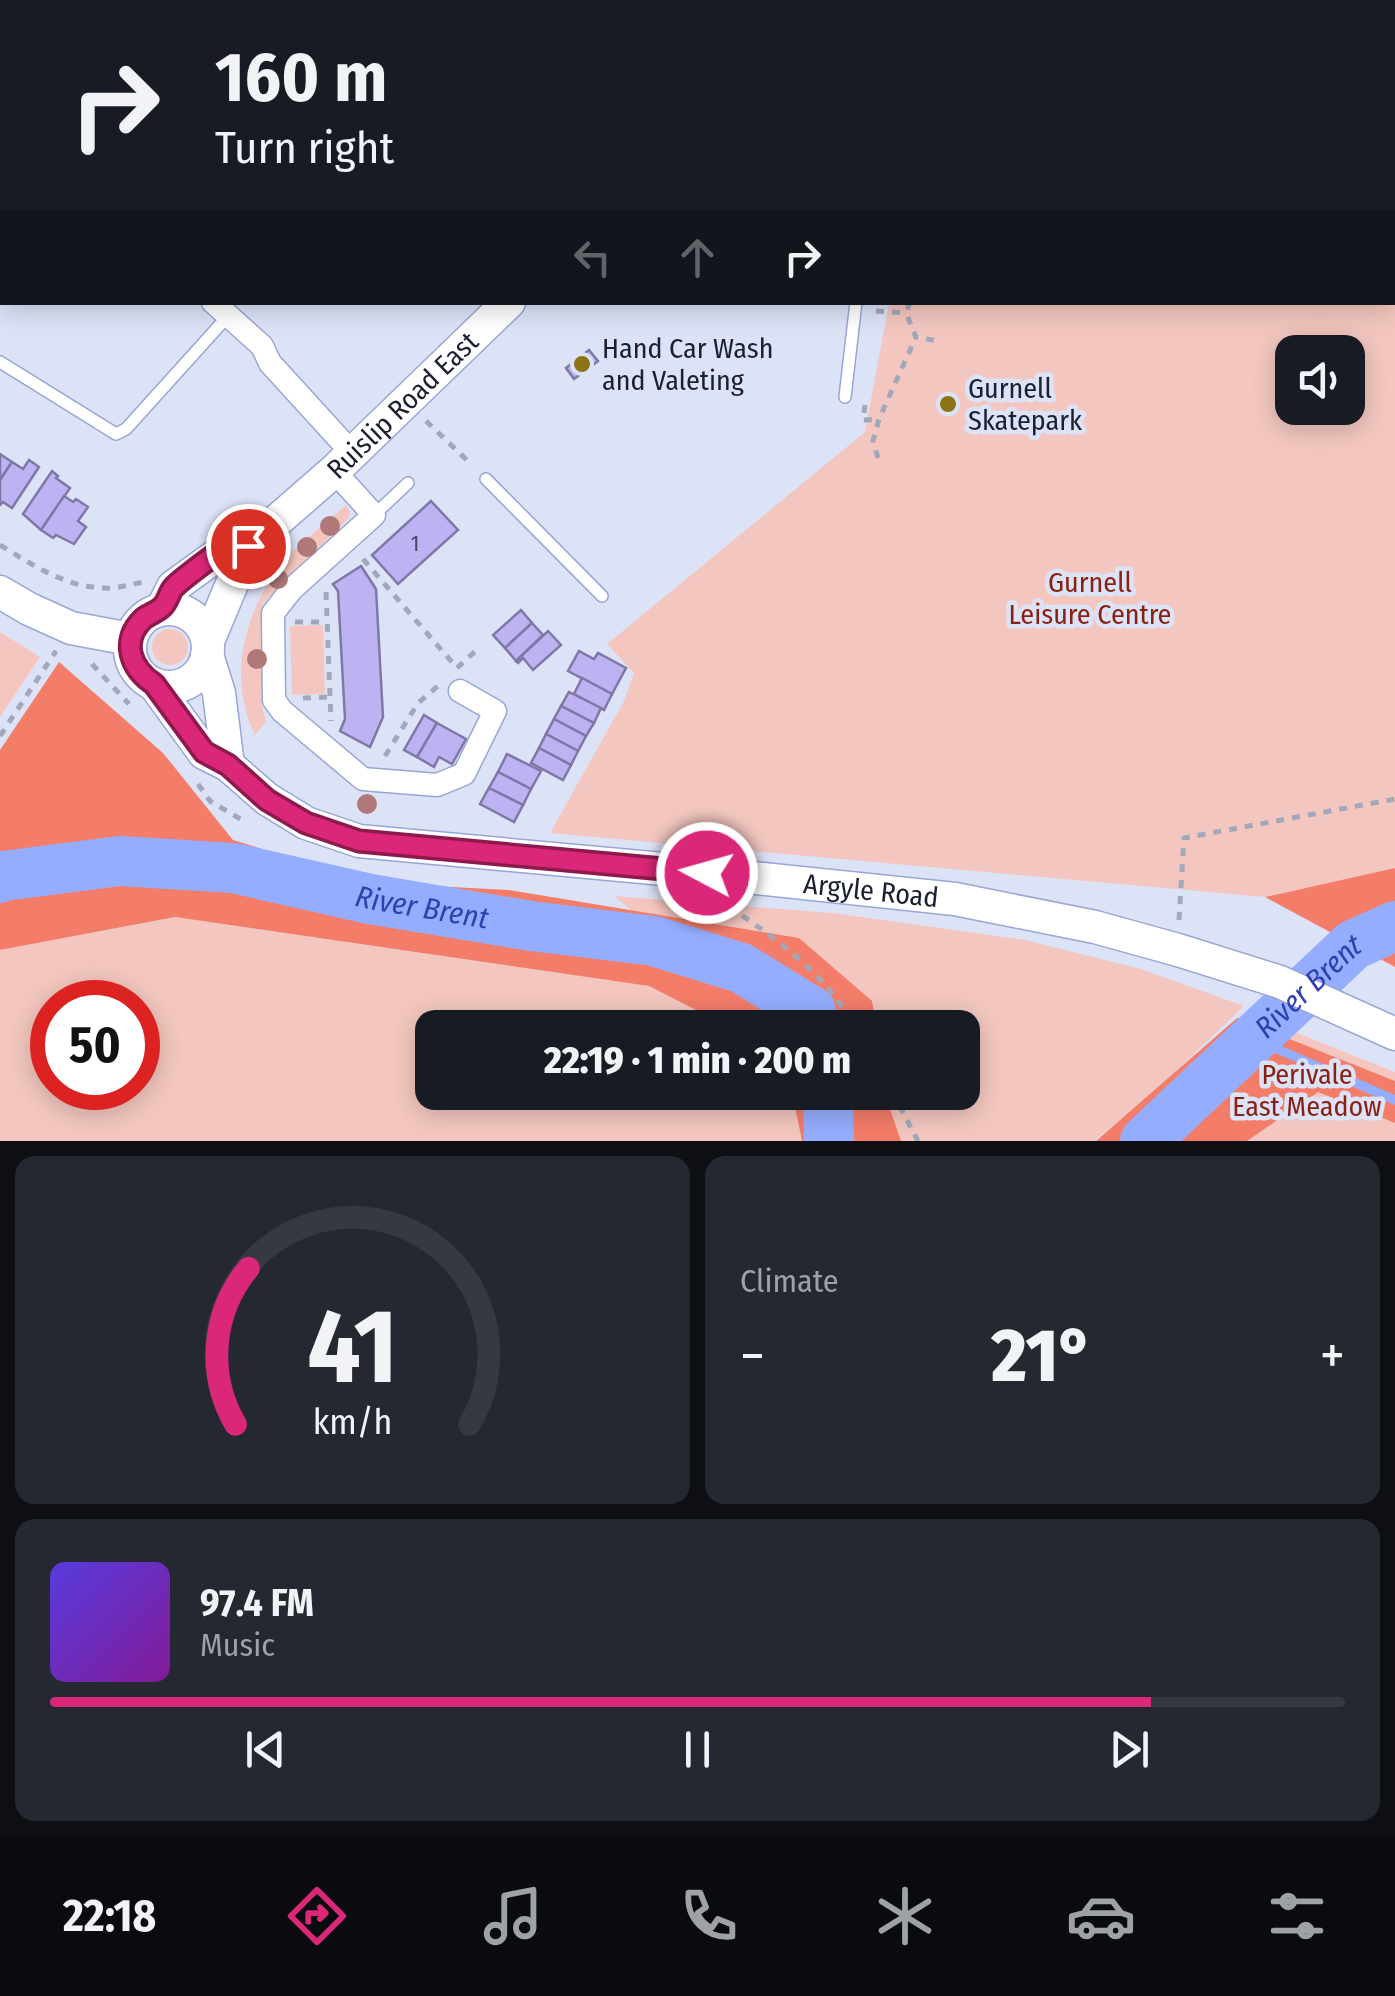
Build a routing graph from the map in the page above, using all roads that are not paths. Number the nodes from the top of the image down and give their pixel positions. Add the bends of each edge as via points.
1 (506, 305) edge
2 (856, 305) edge
3 (221, 309) edge
4 (0, 362) edge
5 (845, 397) dead end
6 (344, 462) junction
7 (486, 478) road end
8 (408, 483) dead end
9 (374, 514) junction
10 (248, 546) junction
11 (0, 592) edge
12 (602, 596) dead end
13 (162, 609) junction
14 (130, 639) junction
15 (208, 648) junction
16 (454, 676) road end
17 (154, 684) junction
18 (228, 765) junction
19 (1395, 1034) edge

1 - 6 main road, Ruislip Road East
2 - 5 lane
3 - 4 lane via 126,430 116,434
3 - 6 street via 262,346
6 - 9 street
6 - 10 main road, Ruislip Road East
7 - 12 lane
8 - 9 lane
9 - 16 street via 272,613 274,700 363,779 438,784 464,774 495,711
10 - 13 main road, Ruislip Road East via 224,550 174,588
10 - 15 main road, Ruislip Road East
11 - 14 main road via 72,628
13 - 14 main road via 138,623
13 - 15 main road via 195,618
14 - 17 main road via 134,666
15 - 17 main road via 194,678 182,685
15 - 18 main road
17 - 18 main road, Argyle Road via 204,752
18 - 19 main road, Argyle Road via 306,823 359,841 954,898 1178,950 1280,982

